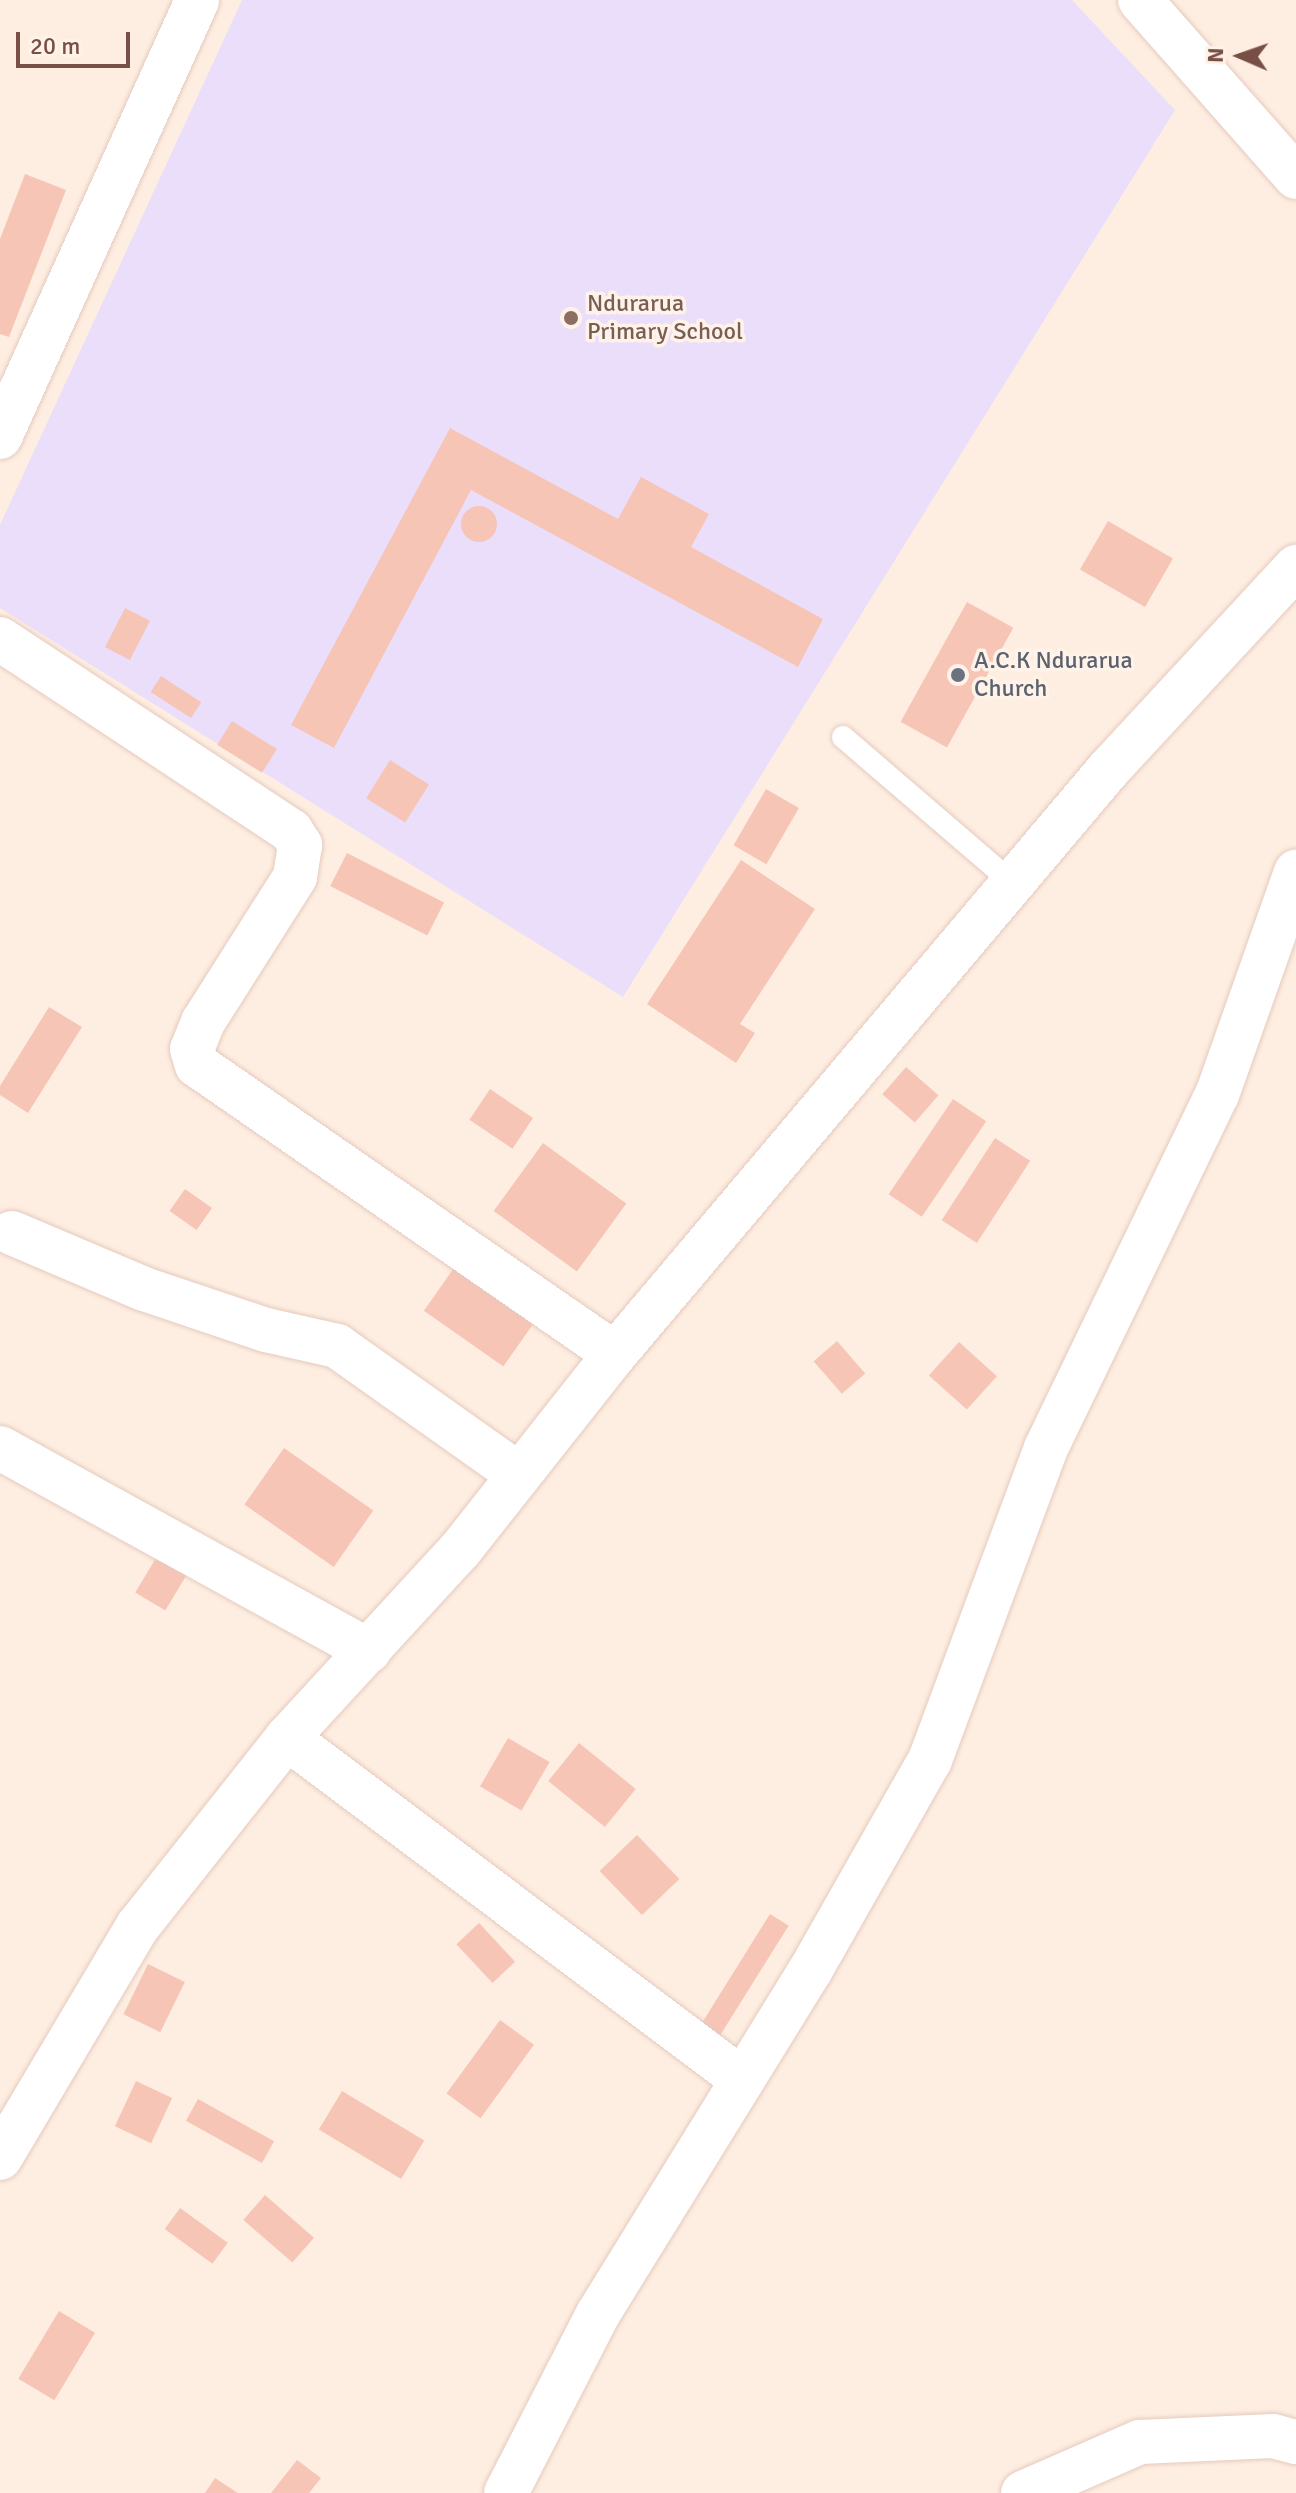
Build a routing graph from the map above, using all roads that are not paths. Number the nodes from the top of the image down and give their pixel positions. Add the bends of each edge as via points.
1 (197, 0) edge
2 (1140, 0) edge
3 (1296, 177) edge
4 (0, 437) edge
5 (1296, 567) edge
6 (0, 639) edge
7 (843, 737) dead end
8 (1296, 872) edge
9 (1013, 883) junction
10 (12, 1233) dead end
11 (615, 1354) junction
12 (0, 1448) edge
13 (519, 1475) junction
14 (369, 1651) junction
15 (287, 1738) junction
16 (740, 2078) junction
17 (0, 2158) edge
18 (1296, 2442) edge
19 (506, 2493) edge
20 (1023, 2493) edge

1 - 4 street
2 - 3 street
5 - 9 street
6 - 11 street via 291,831 300,845 295,877 203,1022 192,1049 197,1065
7 - 9 lane
8 - 16 street via 1217,1095 1046,1448 930,1760 810,1971
9 - 11 street
10 - 13 street via 144,1289 337,1346
11 - 13 street
12 - 14 street
13 - 14 street
14 - 15 street
15 - 16 street
15 - 17 street via 138,1926
16 - 19 street via 598,2314
18 - 20 street via 1273,2436 1140,2442

